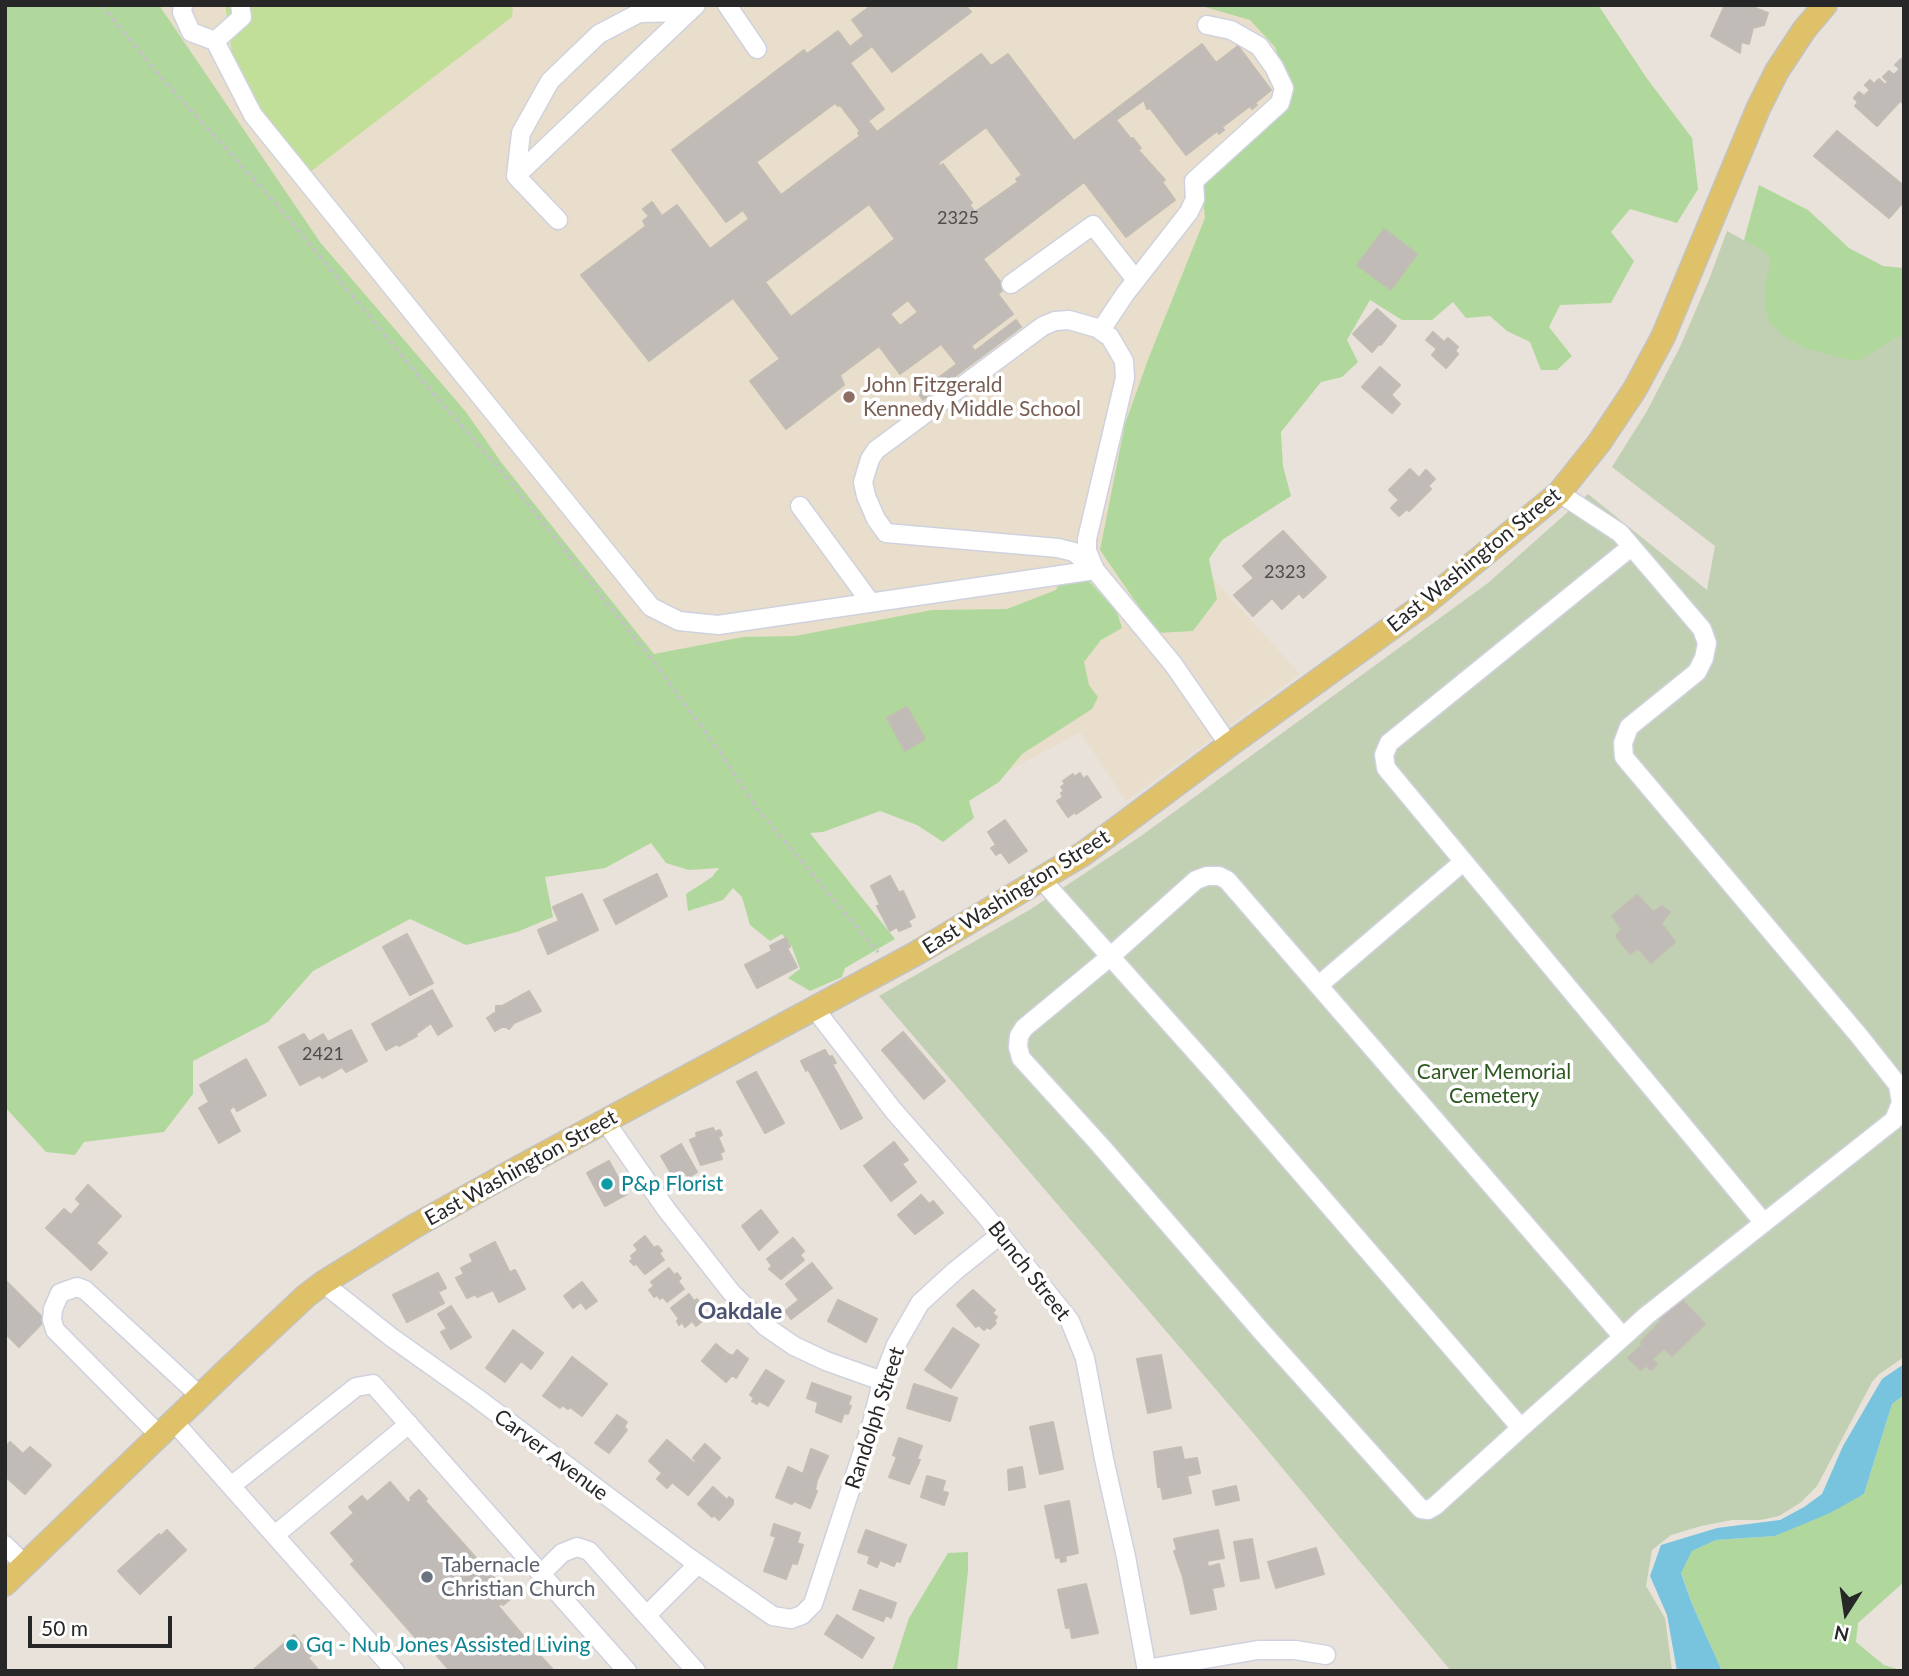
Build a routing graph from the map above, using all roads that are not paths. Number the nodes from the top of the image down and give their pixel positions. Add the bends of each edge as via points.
1 (183, 5) edge
2 (240, 5) edge
3 (727, 5) edge
4 (1825, 5) edge
5 (693, 8) edge
6 (1208, 25) dead end
7 (215, 41) junction
8 (757, 49) dead end
9 (516, 176) junction
10 (558, 220) dead end
11 (1136, 280) junction
12 (1011, 284) dead end
13 (1101, 330) junction
14 (1559, 493) junction
15 (800, 506) dead end
16 (1631, 547) junction
17 (1095, 570) junction
18 (871, 603) junction
19 (1229, 745) junction
20 (1463, 862) junction
21 (1041, 880) junction
22 (1111, 956) junction
23 (1318, 985) junction
24 (814, 1008) junction
25 (605, 1121) junction
26 (1764, 1223) junction
27 (1000, 1234) junction
28 (323, 1283) junction
29 (1623, 1337) junction
30 (882, 1381) junction
31 (201, 1396) junction
32 (409, 1424) junction
33 (1521, 1428) junction
34 (168, 1429) junction
35 (231, 1486) junction
36 (275, 1535) junction
37 (5, 1545) edge
38 (698, 1564) junction
39 (25, 1565) junction
40 (541, 1574) junction
41 (5, 1584) edge
42 (647, 1615) junction
43 (785, 1619) joint
44 (1326, 1655) dead end
45 (1146, 1670) edge
46 (395, 1671) edge
47 (627, 1671) edge
48 (696, 1671) edge

1 - 7 street via 191,32
2 - 7 street via 242,17
3 - 8 street
4 - 14 main road, East Washington Street via 1777,71 1758,108 1663,337 1599,443
5 - 9 street
5 - 9 street via 639,13 589,43 550,81 521,133
6 - 11 street via 1231,30 1259,46 1284,88 1280,103 1194,181 1195,199 1189,212
7 - 18 street via 253,115 651,607 679,621 718,625
9 - 10 street
11 - 12 street via 1093,225
11 - 13 street
13 - 17 street via 1118,348 1125,378 1087,539
13 - 17 street via 1069,320 1043,326 876,450 863,482 886,533 1058,548 1074,552
14 - 16 street via 1620,533
14 - 19 main road, East Washington Street via 1423,605
15 - 18 street
16 - 20 street via 1389,743 1384,755 1386,768
16 - 26 street via 1702,629 1707,643 1697,672 1629,727 1624,757 1898,1085 1901,1103 1894,1120
17 - 18 street
17 - 19 street via 1173,664
19 - 21 main road, East Washington Street
20 - 23 street
20 - 26 street
21 - 22 street
21 - 24 main road, East Washington Street
22 - 23 street via 1196,880 1219,876
22 - 33 street
22 - 33 street via 1024,1028 1017,1047 1021,1058 1421,1509 1435,1506
23 - 29 street
24 - 25 main road, East Washington Street
24 - 27 street, Bunch Street via 893,1110
25 - 28 main road, East Washington Street via 413,1227
25 - 30 street via 674,1219 731,1292 765,1326 794,1346
26 - 29 street
27 - 30 street, Randolph Street via 920,1303
27 - 45 street, Bunch Street via 1070,1321 1081,1345
28 - 31 main road, East Washington Street
28 - 38 street, Carver Avenue
29 - 33 street
30 - 43 street, Randolph Street via 813,1604 802,1615
31 - 34 main road, East Washington Street
31 - 34 street via 85,1290 77,1287 60,1293 53,1309 55,1330 80,1358
32 - 35 street via 373,1384 356,1387
32 - 36 street
32 - 40 street
34 - 35 street
34 - 39 main road, East Washington Street
35 - 36 street
36 - 46 street
37 - 39 street
38 - 42 street
38 - 43 street, Carver Avenue via 773,1616
39 - 41 main road, East Washington Street
40 - 42 street via 562,1553 577,1547 590,1551
40 - 47 street
42 - 48 street
44 - 45 street via 1258,1650

